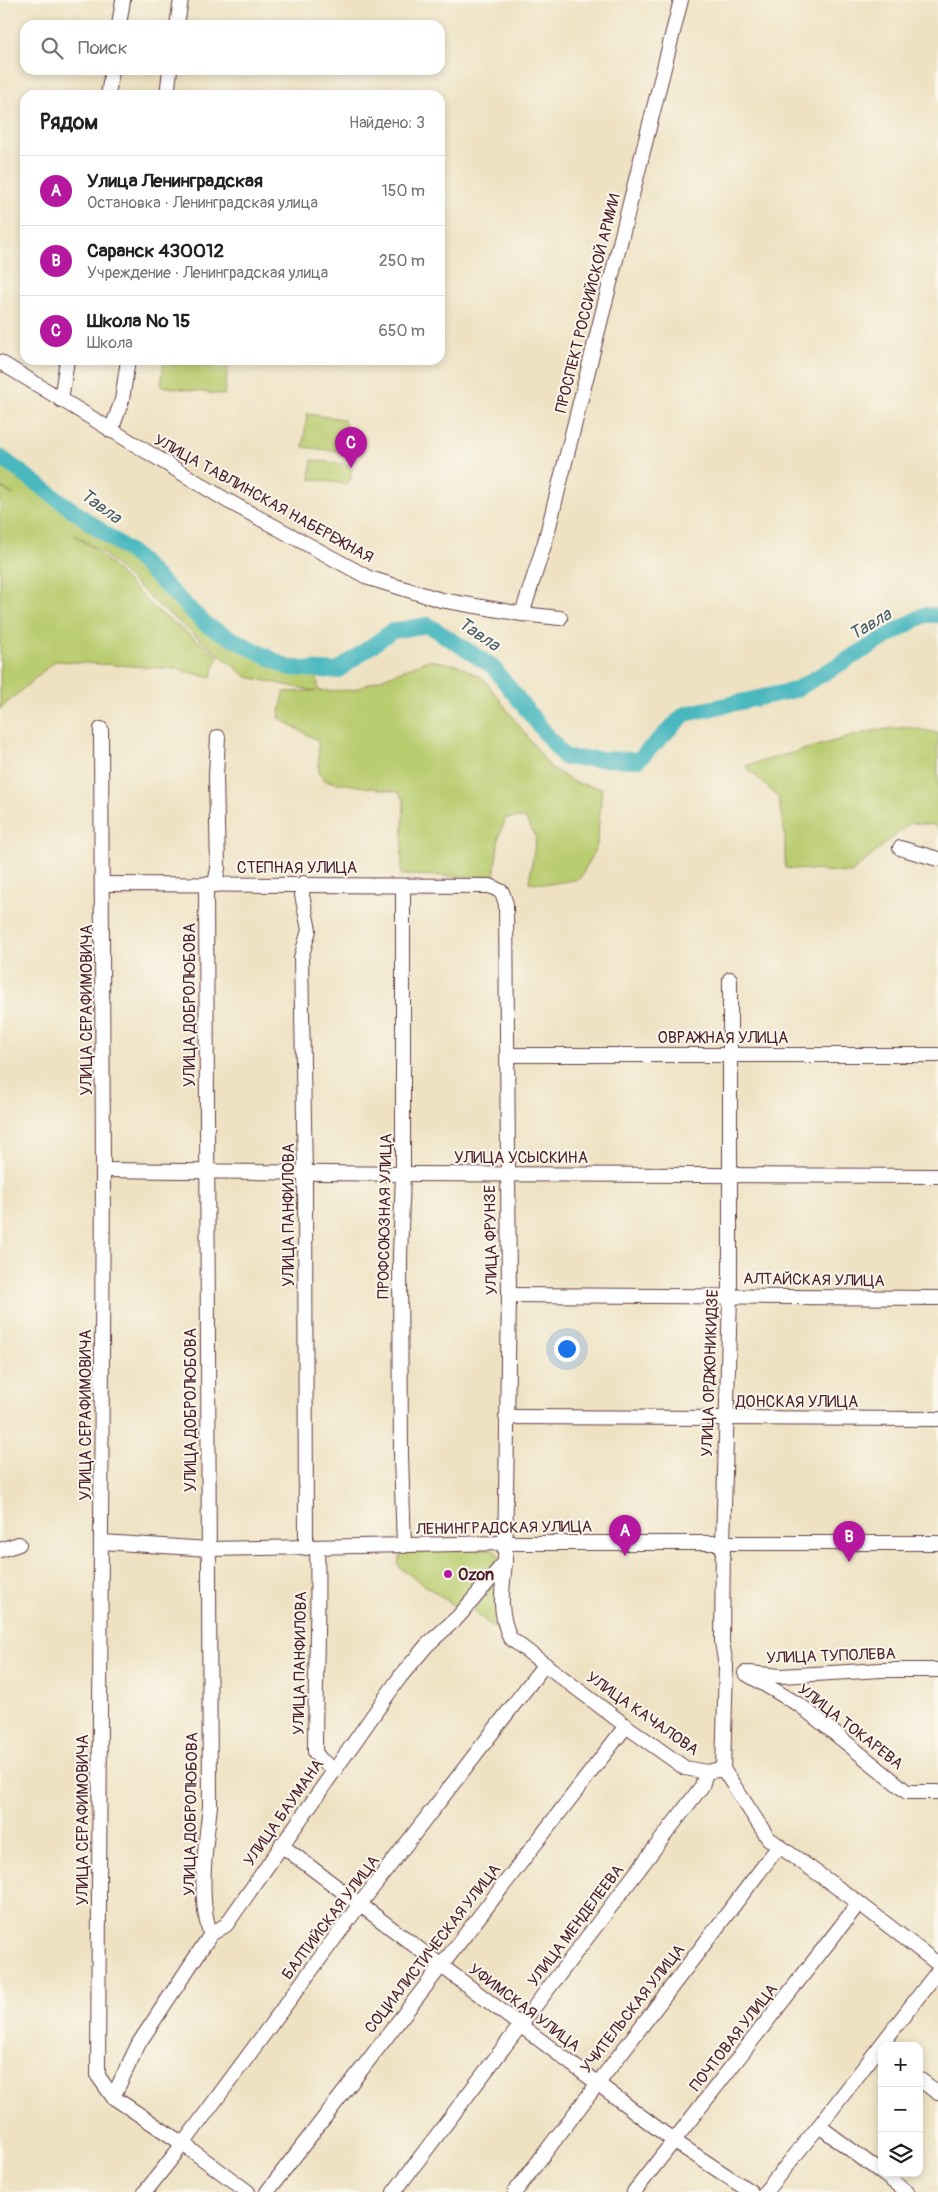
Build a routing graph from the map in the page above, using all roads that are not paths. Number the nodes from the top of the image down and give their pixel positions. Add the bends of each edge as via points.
1 (123, 0) edge
2 (181, 0) edge
3 (681, 0) edge
4 (120, 20) edge
5 (178, 20) edge
6 (111, 75) edge
7 (169, 75) edge
8 (109, 90) edge
9 (167, 90) edge
10 (0, 362) edge
11 (66, 365) edge
12 (127, 365) edge
13 (61, 400) junction
14 (111, 430) junction
15 (522, 614) junction
16 (560, 618) dead end
17 (101, 729) dead end
18 (218, 737) dead end
19 (900, 848) dead end
20 (938, 859) edge
21 (302, 883) junction
22 (103, 884) junction
23 (210, 885) junction
24 (403, 886) junction
25 (490, 886) joint
26 (730, 979) dead end
27 (730, 1054) junction
28 (508, 1055) junction
29 (938, 1055) edge
30 (104, 1170) junction
31 (206, 1171) junction
32 (305, 1174) junction
33 (402, 1174) junction
34 (507, 1174) junction
35 (730, 1175) junction
36 (938, 1176) edge
37 (509, 1295) junction
38 (730, 1296) junction
39 (938, 1298) edge
40 (506, 1417) junction
41 (726, 1418) junction
42 (938, 1419) edge
43 (102, 1542) junction
44 (506, 1543) junction
45 (722, 1543) junction
46 (938, 1543) edge
47 (19, 1544) dead end
48 (404, 1546) junction
49 (312, 1548) junction
50 (209, 1549) junction
51 (0, 1550) edge
52 (505, 1562) junction
53 (545, 1664) junction
54 (726, 1666) junction
55 (938, 1670) edge
56 (745, 1673) junction
57 (626, 1726) junction
58 (723, 1769) junction
59 (334, 1770) junction
60 (706, 1772) junction
61 (938, 1792) edge
62 (281, 1845) junction
63 (779, 1846) junction
64 (859, 1903) junction
65 (360, 1904) junction
66 (211, 1934) junction
67 (938, 1964) edge
68 (441, 1965) junction
69 (938, 1972) edge
70 (520, 2026) junction
71 (886, 2042) edge
72 (878, 2052) edge
73 (597, 2082) junction
74 (923, 2082) edge
75 (938, 2093) edge
76 (113, 2097) junction
77 (819, 2126) junction
78 (674, 2141) junction
79 (183, 2144) junction
80 (878, 2170) edge
81 (887, 2177) edge
82 (144, 2192) edge
83 (248, 2192) edge
84 (267, 2192) edge
85 (394, 2192) edge
86 (515, 2192) edge
87 (634, 2192) edge
88 (750, 2192) edge
89 (765, 2192) edge
90 (907, 2192) edge

1 - 4 street
2 - 5 street
3 - 15 street, ПРОСПЕКТ РОССИЙСКОЙ АРМИИ via 545,542
6 - 8 street
7 - 9 street
10 - 13 street, УЛИЦА ТАВЛИНСКАЯ НАБЕРЕЖНАЯ
11 - 13 street
12 - 14 street via 122,400
13 - 14 street, УЛИЦА ТАВЛИНСКАЯ НАБЕРЕЖНАЯ
14 - 15 street, УЛИЦА ТАВЛИНСКАЯ НАБЕРЕЖНАЯ via 226,500 369,578 441,600
15 - 16 street, УЛИЦА ТАВЛИНСКАЯ НАБЕРЕЖНАЯ
17 - 22 street, УЛИЦА СЕРАФИМОВИЧА
18 - 23 street, УЛИЦА ДОБРОЛЮБОВА via 218,868
19 - 20 street
21 - 23 street, СТЕПНАЯ УЛИЦА
21 - 24 street, СТЕПНАЯ УЛИЦА
21 - 32 street, УЛИЦА ПАНФИЛОВА via 309,930 302,958
22 - 23 street, СТЕПНАЯ УЛИЦА
22 - 30 street, УЛИЦА СЕРАФИМОВИЧА
23 - 31 street, УЛИЦА ДОБРОЛЮБОВА
24 - 25 street, СТЕПНАЯ УЛИЦА
24 - 33 street, ПРОФСОЮЗНАЯ УЛИЦА
25 - 28 street, УЛИЦА ФРУНЗЕ via 498,888 505,896
26 - 27 street, УЛИЦА ОРДЖОНИКИДЗЕ
27 - 28 street, ОВРАЖНАЯ УЛИЦА
27 - 29 street, ОВРАЖНАЯ УЛИЦА
27 - 35 street, УЛИЦА ОРДЖОНИКИДЗЕ
28 - 34 street, УЛИЦА ФРУНЗЕ
30 - 31 street, УЛИЦА УСЫСКИНА
30 - 43 street, УЛИЦА СЕРАФИМОВИЧА
31 - 32 street, УЛИЦА УСЫСКИНА
31 - 50 street, УЛИЦА ДОБРОЛЮБОВА
32 - 33 street, УЛИЦА УСЫСКИНА
32 - 49 street, УЛИЦА ПАНФИЛОВА
33 - 34 street, УЛИЦА УСЫСКИНА
33 - 48 street, ПРОФСОЮЗНАЯ УЛИЦА via 400,1296
34 - 35 street, УЛИЦА УСЫСКИНА
34 - 37 street, УЛИЦА ФРУНЗЕ
35 - 36 street, УЛИЦА УСЫСКИНА
35 - 38 street, УЛИЦА ОРДЖОНИКИДЗЕ
37 - 38 street, АЛТАЙСКАЯ УЛИЦА
37 - 40 street, УЛИЦА ФРУНЗЕ
38 - 39 street, АЛТАЙСКАЯ УЛИЦА
38 - 41 street, УЛИЦА ОРДЖОНИКИДЗЕ
40 - 41 street, ДОНСКАЯ УЛИЦА
40 - 44 street, УЛИЦА ФРУНЗЕ
41 - 42 street, ДОНСКАЯ УЛИЦА
41 - 45 street, УЛИЦА ОРДЖОНИКИДЗЕ
43 - 50 street, ЛЕНИНГРАДСКАЯ УЛИЦА
43 - 76 street, УЛИЦА СЕРАФИМОВИЧА via 98,2076
44 - 45 street, ЛЕНИНГРАДСКАЯ УЛИЦА
44 - 48 street, ЛЕНИНГРАДСКАЯ УЛИЦА
44 - 52 street, УЛИЦА КАЧАЛОВА
45 - 46 street, ЛЕНИНГРАДСКАЯ УЛИЦА
45 - 54 street, УЛИЦА ОРДЖОНИКИДЗЕ via 722,1642
47 - 51 street
48 - 49 street, ЛЕНИНГРАДСКАЯ УЛИЦА
49 - 50 street, ЛЕНИНГРАДСКАЯ УЛИЦА
49 - 59 street, УЛИЦА ПАНФИЛОВА via 318,1610 315,1752
50 - 66 street, УЛИЦА ДОБРОЛЮБОВА via 210,1806 203,1863 207,1924
52 - 53 street, УЛИЦА КАЧАЛОВА via 502,1620 510,1638
52 - 59 street, УЛИЦА БАУМАНА via 400,1677
53 - 57 street, УЛИЦА КАЧАЛОВА
53 - 65 street, БАЛТИЙСКАЯ УЛИЦА
54 - 56 street, УЛИЦА ТУПОЛЕВА
54 - 58 street, УЛИЦА ОРДЖОНИКИДЗЕ
55 - 56 street, УЛИЦА ТУПОЛЕВА via 781,1676
56 - 61 street, УЛИЦА ТОКАРЕВА via 801,1706 907,1792
57 - 60 street, УЛИЦА КАЧАЛОВА via 685,1768
57 - 68 street, СОЦИАЛИСТИЧЕСКАЯ УЛИЦА
58 - 60 street, УЛИЦА КАЧАЛОВА
58 - 63 street via 768,1838
59 - 62 street, УЛИЦА БАУМАНА
60 - 70 street, УЛИЦА МЕНДЕЛЕЕВА via 702,1786
62 - 65 street, УФИМСКАЯ УЛИЦА
62 - 66 street, УЛИЦА БАУМАНА via 226,1925
63 - 64 street
63 - 73 street, УЧИТЕЛЬСКАЯ УЛИЦА
64 - 67 street
64 - 78 street, ПОЧТОВАЯ УЛИЦА
65 - 68 street, УФИМСКАЯ УЛИЦА
65 - 79 street, БАЛТИЙСКАЯ УЛИЦА
66 - 76 street, УЛИЦА БАУМАНА via 139,2043
68 - 70 street, УФИМСКАЯ УЛИЦА
68 - 84 street, СОЦИАЛИСТИЧЕСКАЯ УЛИЦА
69 - 71 street
70 - 73 street, УФИМСКАЯ УЛИЦА
70 - 85 street, УЛИЦА МЕНДЕЛЕЕВА
72 - 77 street
73 - 78 street, УФИМСКАЯ УЛИЦА
73 - 86 street, УЧИТЕЛЬСКАЯ УЛИЦА
74 - 75 street
76 - 79 street
77 - 80 street
77 - 89 street
78 - 87 street, ПОЧТОВАЯ УЛИЦА
78 - 88 street, УФИМСКАЯ УЛИЦА
79 - 82 street, БАЛТИЙСКАЯ УЛИЦА
79 - 83 street
81 - 90 street

